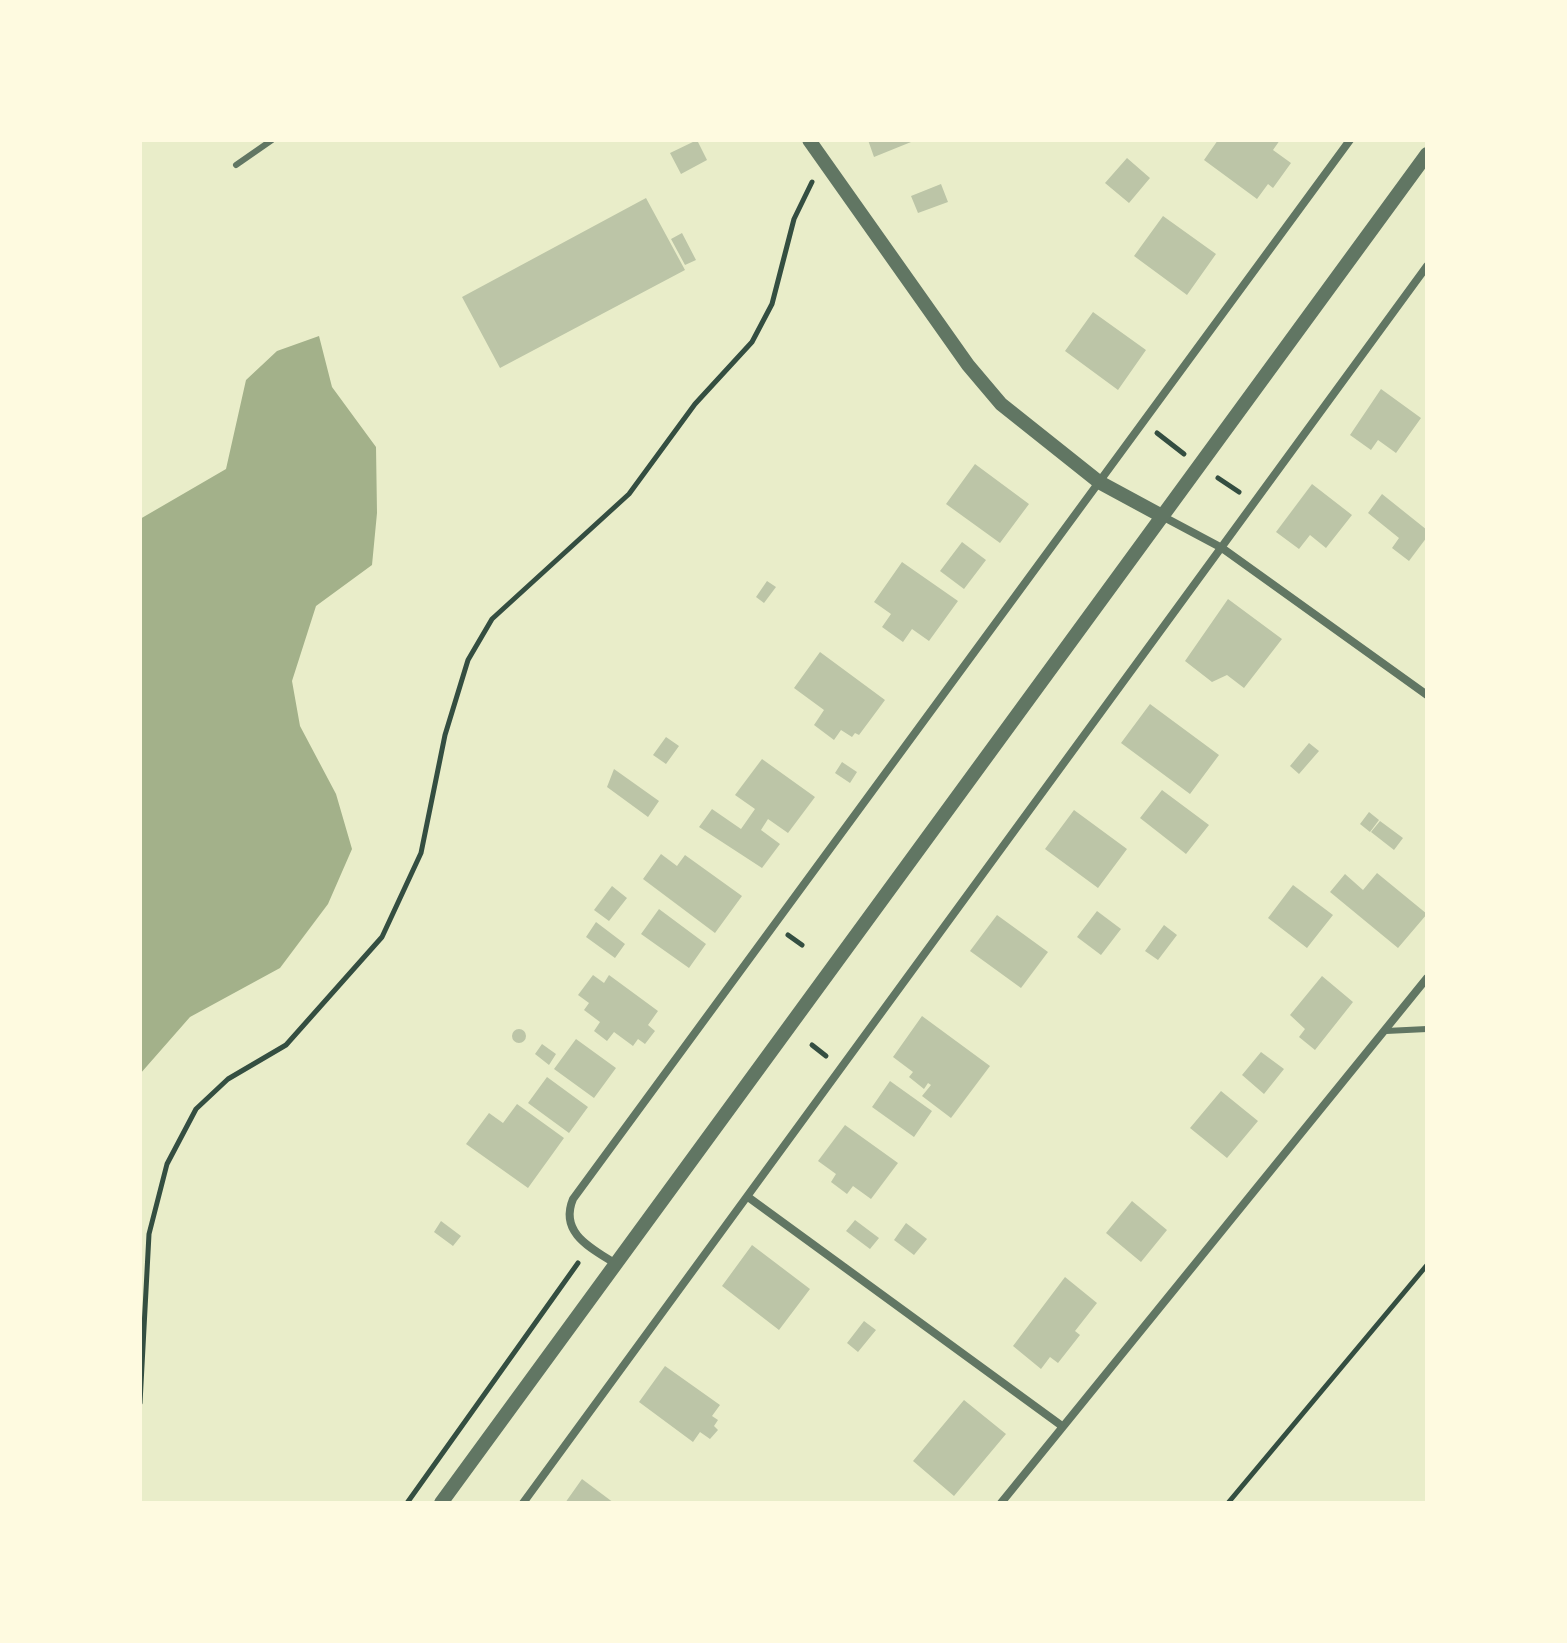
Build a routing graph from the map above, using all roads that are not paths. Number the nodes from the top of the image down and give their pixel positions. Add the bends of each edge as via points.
1 (272, 140) edge
2 (809, 140) edge
3 (1350, 140) edge
4 (1427, 154) edge
5 (236, 165) dead end
6 (1427, 266) edge
7 (1099, 482) junction
8 (1160, 515) junction
9 (1222, 548) junction
10 (1427, 695) edge
11 (1427, 978) edge
12 (1427, 1029) edge
13 (1386, 1031) junction
14 (748, 1197) junction
15 (616, 1264) junction
16 (1062, 1426) junction
17 (441, 1503) edge
18 (523, 1503) edge
19 (1001, 1503) edge

1 - 5 lane
2 - 7 street via 979,379 1015,417
3 - 7 street
4 - 8 street
6 - 9 street
7 - 8 street
7 - 15 street via 573,1199 570,1225
8 - 9 street
8 - 15 street
9 - 10 street
9 - 14 street
11 - 13 street
12 - 13 lane
13 - 16 street
14 - 16 street
14 - 18 street
15 - 17 street
16 - 19 street

